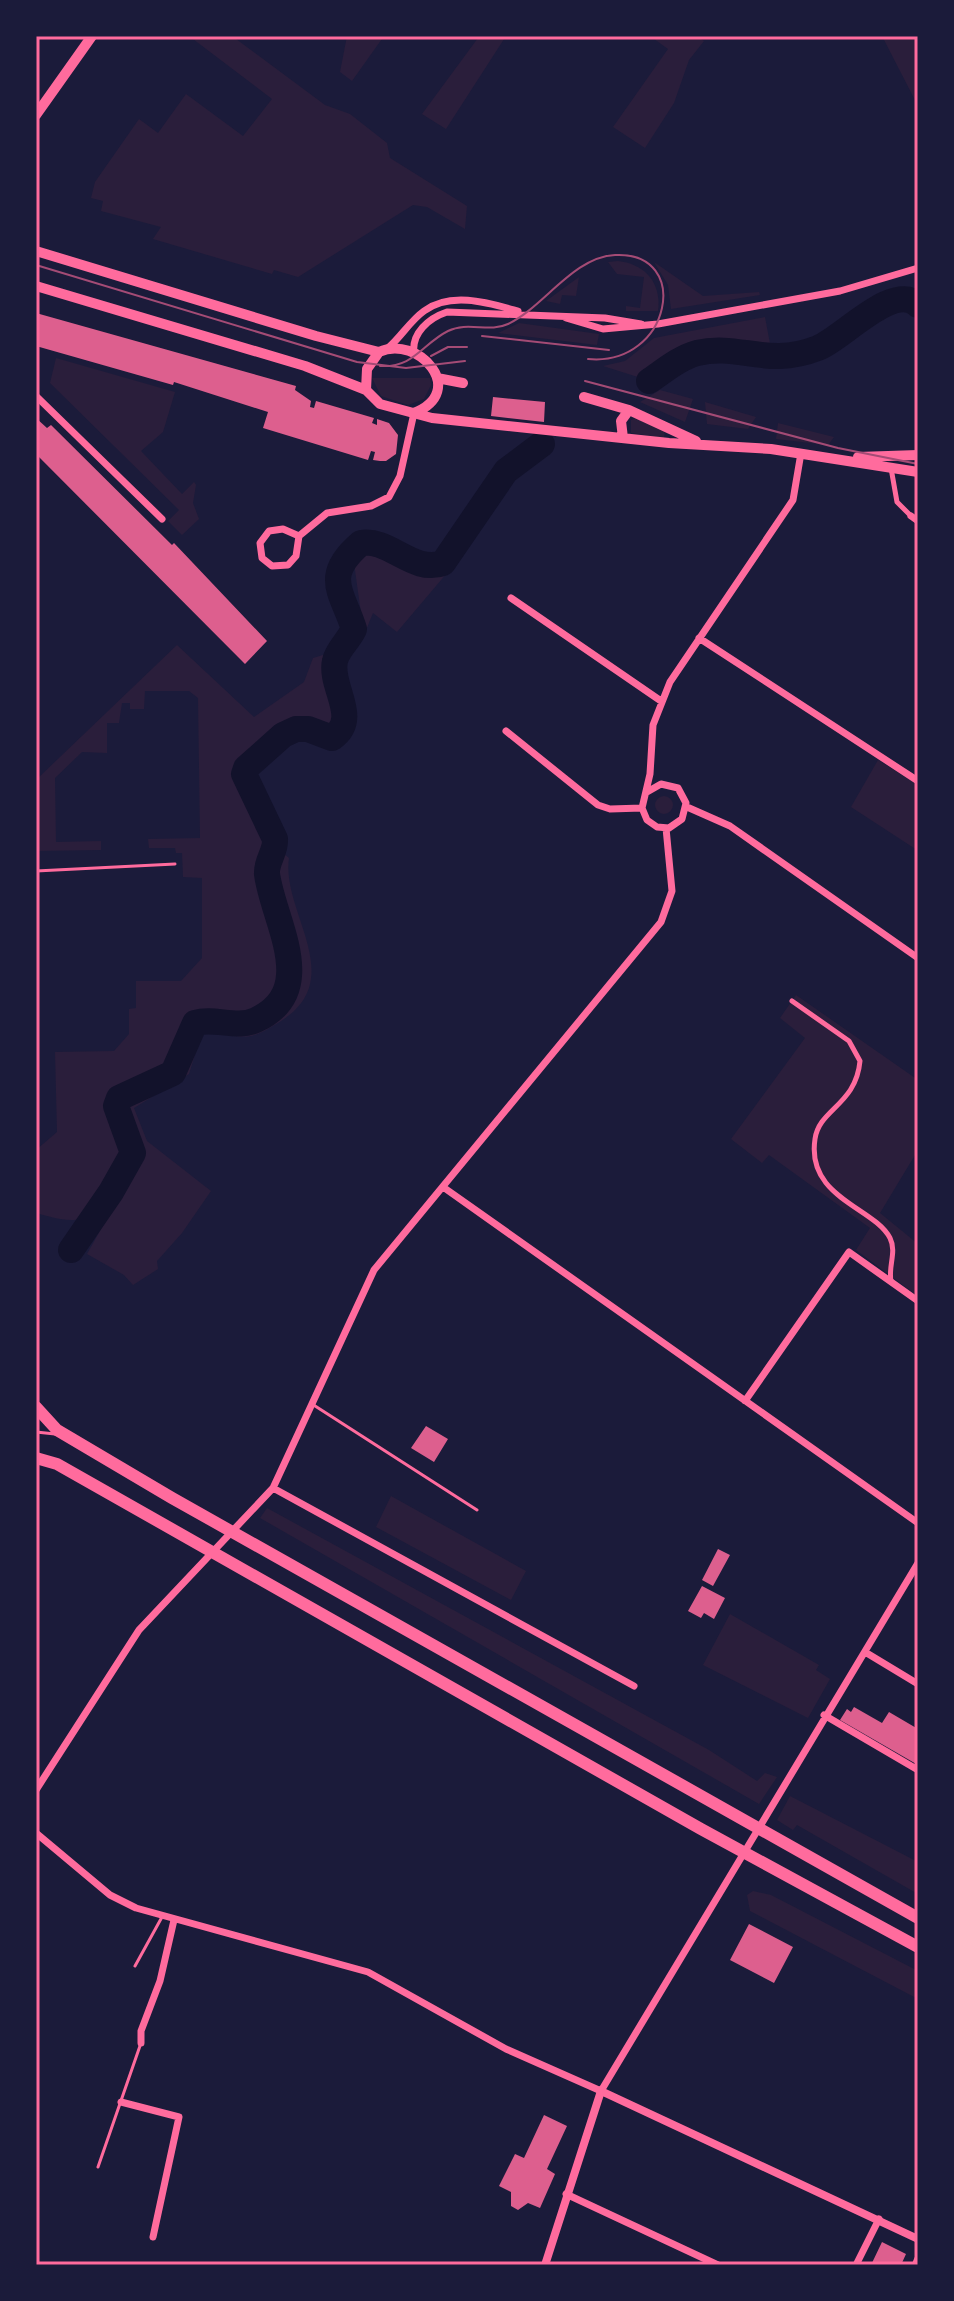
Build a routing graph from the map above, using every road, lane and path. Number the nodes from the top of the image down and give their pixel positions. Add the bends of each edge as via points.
1 (92, 36) edge
2 (36, 115) edge
3 (36, 251) edge
4 (918, 268) edge
5 (36, 286) edge
6 (524, 313) junction
7 (383, 350) junction
8 (414, 354) junction
9 (437, 378) junction
10 (463, 383) dead end
11 (366, 390) junction
12 (36, 396) edge
13 (584, 397) dead end
14 (629, 410) junction
15 (414, 413) junction
16 (623, 438) junction
17 (698, 442) junction
18 (801, 453) junction
19 (918, 455) edge
20 (892, 462) junction
21 (918, 472) edge
22 (162, 519) dead end
23 (915, 519) edge
24 (299, 536) junction
25 (511, 598) dead end
26 (699, 638) junction
27 (661, 701) junction
28 (506, 731) dead end
29 (918, 781) edge
30 (647, 792) junction
31 (687, 807) junction
32 (642, 808) junction
33 (666, 828) junction
34 (175, 864) dead end
35 (36, 871) edge
36 (918, 958) edge
37 (792, 1001) dead end
38 (443, 1187) junction
39 (891, 1282) junction
40 (918, 1301) edge
41 (745, 1401) junction
42 (311, 1404) junction
43 (36, 1407) edge
44 (36, 1432) edge
45 (63, 1434) junction
46 (36, 1449) edge
47 (36, 1458) edge
48 (57, 1464) junction
49 (273, 1488) junction
50 (477, 1510) dead end
51 (918, 1523) edge
52 (918, 1563) edge
53 (865, 1652) junction
54 (918, 1684) edge
55 (634, 1686) dead end
56 (824, 1715) junction
57 (918, 1770) edge
58 (36, 1790) edge
59 (36, 1833) edge
60 (162, 1917) junction
61 (918, 1918) edge
62 (174, 1920) junction
63 (918, 1947) edge
64 (135, 1966) dead end
65 (141, 2043) joint
66 (601, 2091) junction
67 (121, 2102) junction
68 (98, 2167) dead end
69 (566, 2194) junction
70 (879, 2219) junction
71 (153, 2237) dead end
72 (918, 2239) edge
73 (918, 2256) edge
74 (545, 2265) edge
75 (718, 2265) edge
76 (856, 2265) edge
77 (914, 2265) edge

1 - 2 main road
3 - 7 main road
4 - 6 street via 840,291 646,325
5 - 11 main road via 305,366
6 - 7 street via 472,301 441,303 420,313
6 - 8 street via 441,314 420,332
7 - 8 main road
7 - 11 main road via 367,369
8 - 9 main road via 431,365
9 - 10 main road
9 - 15 main road via 438,391 431,403
11 - 15 main road via 380,404
12 - 22 street
13 - 14 main road
14 - 16 main road via 620,425
14 - 17 main road
15 - 16 main road
15 - 24 street via 400,476 389,497 371,506 327,513
16 - 17 main road
17 - 18 main road
18 - 20 main road
18 - 26 street via 793,500
19 - 20 main road
20 - 21 main road
20 - 23 street via 897,502
24 - 24 street via 283,529 269,531 260,543 262,558 272,566 288,565 296,556
25 - 27 street
26 - 27 street
26 - 29 street
27 - 30 street via 651,737
28 - 32 street via 598,805
30 - 31 street via 657,784 674,786
30 - 32 street
31 - 33 street via 680,822
31 - 36 street via 722,821
32 - 33 street via 649,822
33 - 38 street via 672,891 661,922
34 - 35 lane
37 - 39 street via 849,1041 860,1061 853,1091 818,1130 815,1155 829,1187 888,1234 893,1247
38 - 41 street
38 - 42 street via 374,1270
39 - 40 street
39 - 41 street via 849,1252
41 - 51 street
42 - 49 street
42 - 50 lane
43 - 45 highway
44 - 45 lane
45 - 61 highway
46 - 48 lane
47 - 48 highway
48 - 63 highway
49 - 55 street
49 - 58 street via 122,1652
52 - 53 street
53 - 54 street
53 - 56 street
56 - 57 street
56 - 66 street
59 - 60 street via 110,1895
60 - 62 street
60 - 64 lane
62 - 65 street
62 - 66 street via 368,1972 506,2049
65 - 67 lane
66 - 69 street
66 - 70 street
67 - 68 lane
67 - 71 street via 179,2117
69 - 74 street
69 - 75 street
70 - 72 street
70 - 76 street
73 - 77 street

